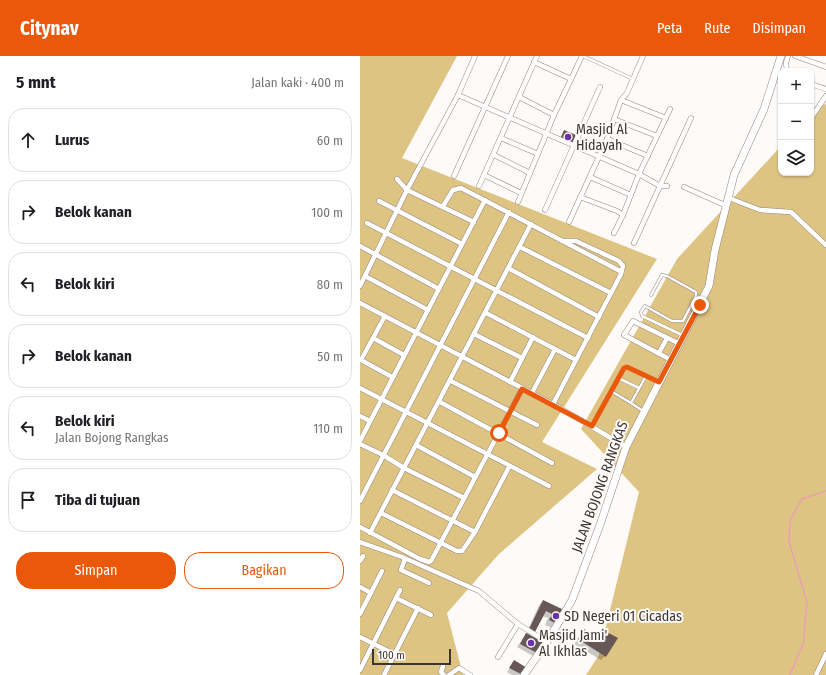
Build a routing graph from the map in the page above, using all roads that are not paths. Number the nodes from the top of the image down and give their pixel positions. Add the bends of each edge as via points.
1 (475, 56) edge
2 (508, 56) edge
3 (538, 56) edge
4 (583, 56) edge
5 (643, 56) edge
6 (781, 56) edge
7 (788, 56) edge
8 (795, 56) edge
9 (534, 62) junction
10 (826, 67) edge
11 (780, 68) edge
12 (787, 68) edge
13 (778, 74) edge
14 (571, 79) junction
15 (633, 79) junction
16 (814, 85) edge
17 (600, 87) dead end
18 (826, 89) edge
19 (458, 95) junction
20 (826, 96) edge
21 (519, 97) junction
22 (621, 100) junction
23 (485, 107) junction
24 (670, 109) dead end
25 (814, 114) edge
26 (554, 115) junction
27 (510, 118) junction
28 (666, 118) junction
29 (691, 118) dead end
30 (614, 119) junction
31 (546, 134) junction
32 (657, 136) junction
33 (501, 138) junction
34 (607, 139) junction
35 (573, 146) junction
36 (538, 154) junction
37 (494, 155) junction
38 (648, 156) junction
39 (599, 157) junction
40 (530, 173) junction
41 (639, 174) junction
42 (484, 175) junction
43 (454, 176) dead end
44 (590, 177) junction
45 (397, 179) dead end
46 (479, 186) dead end
47 (660, 186) junction
48 (667, 186) dead end
49 (684, 187) dead end
50 (407, 190) junction
51 (521, 193) junction
52 (631, 195) junction
53 (580, 197) junction
54 (729, 198) junction
55 (485, 200) junction
56 (379, 201) dead end
57 (518, 202) dead end
58 (443, 206) junction
59 (727, 206) junction
60 (544, 210) dead end
61 (398, 211) junction
62 (508, 212) junction
63 (622, 215) junction
64 (366, 222) dead end
65 (474, 222) junction
66 (569, 222) dead end
67 (531, 224) junction
68 (387, 233) junction
69 (614, 234) dead end
70 (634, 243) dead end
71 (462, 244) junction
72 (826, 245) edge
73 (360, 246) edge
74 (520, 247) junction
75 (375, 255) junction
76 (451, 266) junction
77 (508, 268) junction
78 (365, 276) junction
79 (474, 278) junction
80 (360, 286) edge
81 (439, 289) junction
82 (497, 290) junction
83 (611, 293) junction
84 (651, 295) dead end
85 (360, 303) edge
86 (428, 310) junction
87 (486, 313) junction
88 (384, 316) junction
89 (599, 316) junction
90 (417, 332) junction
91 (474, 334) junction
92 (684, 336) junction
93 (533, 337) junction
94 (373, 338) junction
95 (588, 338) junction
96 (667, 338) junction
97 (680, 344) junction
98 (439, 345) junction
99 (555, 348) junction
100 (659, 353) junction
101 (404, 355) junction
102 (463, 357) junction
103 (522, 358) junction
104 (361, 360) edge
105 (576, 360) junction
106 (671, 360) junction
107 (646, 376) junction
108 (392, 377) junction
109 (618, 378) junction
110 (451, 381) junction
111 (510, 382) junction
112 (659, 382) junction
113 (360, 388) edge
114 (639, 388) junction
115 (522, 389) junction
116 (611, 391) junction
117 (532, 393) junction
118 (381, 400) junction
119 (440, 402) junction
120 (631, 403) junction
121 (553, 404) junction
122 (510, 411) junction
123 (643, 411) junction
124 (405, 412) junction
125 (360, 416) edge
126 (370, 421) junction
127 (427, 423) junction
128 (537, 425) dead end
129 (592, 426) junction
130 (499, 433) junction
131 (360, 443) edge
132 (416, 445) junction
133 (626, 447) junction
134 (383, 455) junction
135 (488, 455) junction
136 (552, 463) dead end
137 (509, 467) junction
138 (404, 468) junction
139 (475, 477) junction
140 (549, 486) dead end
141 (392, 490) junction
142 (464, 498) junction
143 (360, 501) edge
144 (381, 513) junction
145 (454, 520) junction
146 (360, 527) edge
147 (475, 532) junction
148 (370, 533) junction
149 (360, 542) edge
150 (441, 543) junction
151 (362, 556) dead end
152 (405, 559) junction
153 (360, 561) edge
154 (382, 571) dead end
155 (429, 583) dead end
156 (360, 587) edge
157 (400, 590) dead end
158 (371, 593) junction
159 (396, 598) junction
160 (418, 608) junction
161 (360, 614) edge
162 (431, 615) dead end
163 (518, 624) junction
164 (360, 637) edge
165 (547, 642) junction
166 (374, 643) junction
167 (394, 654) junction
168 (826, 654) edge
169 (498, 656) dead end
170 (821, 664) junction
171 (443, 666) dead end
172 (826, 666) edge
173 (360, 670) edge
174 (384, 675) edge
175 (444, 675) edge
176 (449, 675) edge
177 (470, 675) edge
178 (524, 675) edge
179 (816, 675) edge

1 - 19 street
2 - 23 street
3 - 9 street
4 - 14 street
4 - 15 lane
5 - 15 street
6 - 11 main road, JALAN BOJONG RANGKAS
7 - 12 street
8 - 10 street
9 - 14 street
9 - 21 street
13 - 54 main road, JALAN BOJONG RANGKAS via 741,157
14 - 26 street
15 - 22 street
16 - 18 street
17 - 35 street
19 - 23 street
19 - 50 street
20 - 25 street
21 - 26 street
21 - 27 street
22 - 28 street
22 - 30 street
23 - 27 street
23 - 43 street
24 - 28 street
26 - 31 street
27 - 31 street
27 - 33 street
28 - 32 street
29 - 47 street
30 - 32 street
30 - 34 street
31 - 35 street
31 - 36 street
32 - 38 street
33 - 36 street
33 - 37 street
34 - 38 street
34 - 39 street
35 - 39 street
35 - 60 street
36 - 40 street
37 - 40 street
37 - 42 street
38 - 41 street
39 - 41 street
39 - 44 street
40 - 51 street
41 - 47 street
41 - 52 street
42 - 46 street
42 - 51 street
44 - 52 street
44 - 53 street
45 - 50 street
47 - 48 street
47 - 70 street
49 - 59 street
50 - 58 street
50 - 61 street
51 - 57 street
52 - 63 street
53 - 63 street
53 - 66 street
54 - 59 main road, JALAN BOJONG RANGKAS
54 - 72 street via 760,210 791,212
55 - 58 street via 456,188
55 - 62 street
55 - 65 street
56 - 61 street
58 - 65 street
59 - 92 main road, JALAN BOJONG RANGKAS via 715,250 709,286
61 - 68 street
61 - 71 street
62 - 67 street
62 - 79 street
63 - 69 street
64 - 68 street
65 - 71 street
67 - 74 street
67 - 83 street via 617,269 621,274
68 - 75 street
68 - 76 street
71 - 76 street
73 - 75 street
74 - 77 street
74 - 83 street
75 - 78 street
75 - 81 street
76 - 79 street
76 - 81 street
77 - 82 street
77 - 89 street
78 - 80 street
78 - 86 street
79 - 82 street
79 - 98 street
81 - 86 street
82 - 87 street
82 - 95 street
83 - 89 street
84 - 92 lane via 662,275 696,292 682,321 672,321 645,306 641,312 642,316
85 - 88 street
86 - 90 street
87 - 91 street
87 - 93 street
88 - 90 street
88 - 94 street
89 - 95 street
90 - 98 street
90 - 101 street
91 - 102 street
91 - 103 street
92 - 97 main road, JALAN BOJONG RANGKAS
93 - 99 street
93 - 103 street
94 - 101 street
94 - 104 street
95 - 105 street
96 - 97 street
96 - 100 street
96 - 100 street via 633,321 624,335
97 - 106 main road, JALAN BOJONG RANGKAS
98 - 102 street
98 - 124 street
99 - 105 street
99 - 117 street
100 - 106 street
101 - 108 street
102 - 110 street
102 - 111 street
103 - 111 street
104 - 108 street
105 - 121 street
106 - 112 main road, JALAN BOJONG RANGKAS
107 - 109 lane via 627,367
107 - 112 lane
107 - 114 lane
108 - 118 street
109 - 114 lane
109 - 116 lane
110 - 119 street
110 - 122 street
111 - 115 street
112 - 123 main road, JALAN BOJONG RANGKAS
113 - 118 street
114 - 120 lane
115 - 117 street
115 - 122 street
116 - 120 lane
116 - 129 lane
117 - 121 street
118 - 124 street
118 - 126 street
119 - 127 street
119 - 130 street
120 - 123 lane
121 - 129 street
122 - 128 street
122 - 130 street
123 - 133 main road, JALAN BOJONG RANGKAS
124 - 127 street
124 - 134 street
125 - 126 street
126 - 131 street
127 - 132 street
127 - 135 street
129 - 133 street
130 - 135 street
130 - 136 street
131 - 134 street
132 - 138 street
132 - 139 street
133 - 165 main road, JALAN BOJONG RANGKAS via 602,522 572,600
134 - 138 street
134 - 143 street
135 - 137 street
135 - 139 street
137 - 140 street
137 - 147 street
138 - 141 street
138 - 142 street
139 - 142 street
141 - 144 street
141 - 145 street
142 - 145 street
144 - 148 street
144 - 150 street
145 - 147 street
145 - 150 street
146 - 148 street
147 - 150 street via 462,551
148 - 150 street via 410,555 429,562
149 - 152 street
151 - 153 street
152 - 155 street via 401,570
152 - 163 street via 486,596
154 - 158 street
156 - 158 street
157 - 159 street
158 - 161 street
159 - 160 street
159 - 166 street
160 - 162 street
160 - 167 street
163 - 165 street
163 - 169 street
164 - 166 street
165 - 178 main road, JALAN BOJONG RANGKAS
166 - 167 street
166 - 173 street
167 - 174 street
168 - 170 street
170 - 172 street
170 - 179 street
171 - 175 street via 441,672
176 - 177 street via 459,668

